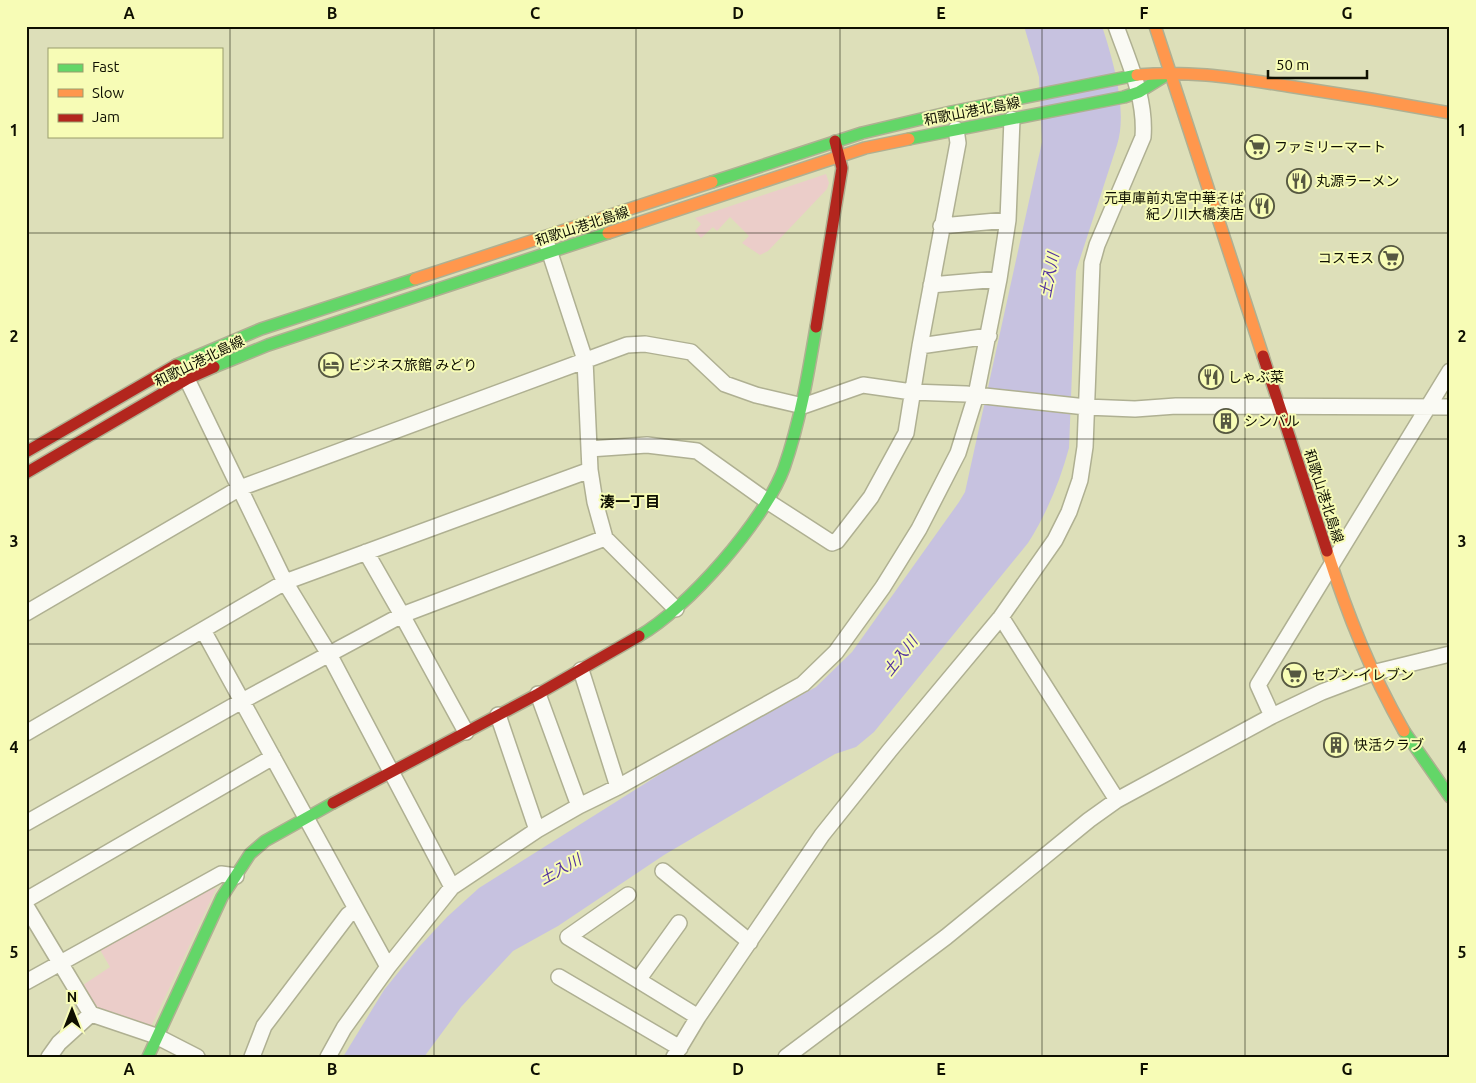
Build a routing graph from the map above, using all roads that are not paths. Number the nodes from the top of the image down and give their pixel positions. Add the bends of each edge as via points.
1 (1116, 26) edge
2 (1155, 26) edge
3 (1170, 72) junction
4 (1128, 77) junction
5 (1139, 92) junction
6 (1450, 113) edge
7 (1012, 118) junction
8 (956, 129) junction
9 (835, 141) junction
10 (840, 156) junction
11 (1008, 220) junction
12 (941, 226) junction
13 (544, 235) junction
14 (549, 253) junction
15 (999, 279) junction
16 (931, 285) junction
17 (989, 336) junction
18 (920, 346) junction
19 (585, 360) junction
20 (179, 364) junction
21 (1450, 371) edge
22 (187, 379) junction
23 (912, 392) junction
24 (980, 396) junction
25 (803, 406) junction
26 (1082, 406) junction
27 (1279, 406) junction
28 (1426, 406) junction
29 (1450, 407) edge
30 (589, 449) junction
31 (26, 452) edge
32 (590, 470) junction
33 (26, 473) edge
34 (240, 488) junction
35 (767, 502) junction
36 (604, 538) junction
37 (366, 552) junction
38 (1331, 564) junction
39 (285, 582) junction
40 (676, 609) junction
41 (26, 613) edge
42 (402, 615) junction
43 (1001, 618) junction
44 (203, 630) junction
45 (329, 654) junction
46 (1450, 654) edge
47 (581, 670) junction
48 (1372, 673) junction
49 (538, 694) junction
50 (242, 701) junction
51 (498, 715) junction
52 (1272, 716) junction
53 (466, 732) junction
54 (26, 733) edge
55 (273, 757) junction
56 (391, 771) junction
57 (618, 787) junction
58 (1450, 797) edge
59 (1118, 800) junction
60 (579, 806) junction
61 (307, 818) junction
62 (26, 823) edge
63 (537, 830) junction
64 (663, 871) dead end
65 (236, 876) junction
66 (452, 887) junction
67 (628, 895) dead end
68 (26, 900) edge
69 (26, 906) edge
70 (356, 909) junction
71 (679, 923) dead end
72 (750, 942) junction
73 (61, 961) junction
74 (388, 967) junction
75 (559, 977) dead end
76 (638, 980) junction
77 (26, 982) edge
78 (91, 1014) junction
79 (698, 1017) junction
80 (156, 1036) junction
81 (677, 1052) edge
82 (49, 1057) edge
83 (148, 1057) edge
84 (197, 1057) edge
85 (252, 1057) edge
86 (328, 1057) edge
87 (786, 1057) edge

1 - 4 street
2 - 3 main road
3 - 4 main road, 和歌山港北島線
3 - 5 main road, 和歌山港北島線
3 - 6 main road via 1202,73
3 - 27 main road, 和歌山港北島線
4 - 5 street
4 - 9 main road, 和歌山港北島線 via 933,116
5 - 7 main road, 和歌山港北島線
5 - 26 street via 1145,119 1143,137 1092,263
7 - 8 main road, 和歌山港北島線
7 - 11 street
8 - 10 main road, 和歌山港北島線
8 - 12 street via 958,142
9 - 10 main road
9 - 13 main road, 和歌山港北島線
10 - 14 main road, 和歌山港北島線
10 - 25 main road via 842,168
11 - 12 street
11 - 15 street
12 - 16 street
13 - 14 street
13 - 20 main road, 和歌山港北島線 via 261,329
14 - 19 street
14 - 22 main road, 和歌山港北島線 via 268,345
15 - 16 street
15 - 17 street
16 - 18 street
17 - 18 street
17 - 24 street
18 - 23 street
19 - 25 street via 636,344 691,352 725,384
19 - 30 street
19 - 34 street
20 - 22 street
20 - 31 main road, 和歌山港北島線
21 - 28 street
22 - 33 main road, 和歌山港北島線
22 - 34 street
23 - 24 street
23 - 25 street via 864,385
23 - 35 street via 906,433 893,460 871,497 837,541 832,543
24 - 26 street
24 - 57 street via 958,452 919,530 836,652 803,684
25 - 35 main road via 783,470
26 - 27 street via 1135,409
26 - 43 street via 1085,447 1080,480 1069,512 1055,540
27 - 28 street
27 - 38 main road, 和歌山港北島線
28 - 29 street
28 - 38 street
30 - 32 street
30 - 35 street via 647,445 698,451
32 - 36 street
32 - 37 street
34 - 39 street
34 - 41 street
35 - 40 main road via 716,570
36 - 40 street
36 - 42 street
37 - 39 street
37 - 42 street
38 - 48 main road, 和歌山港北島線 via 1349,620
38 - 52 street via 1258,684
39 - 44 street
39 - 45 street
40 - 47 main road via 657,626
42 - 45 street
42 - 53 street
43 - 59 street
43 - 72 street via 822,835
44 - 50 street
44 - 54 street
45 - 50 street
45 - 56 street
46 - 48 street
47 - 49 main road
47 - 57 street
48 - 52 street
48 - 58 main road, 和歌山港北島線 via 1412,745
49 - 51 main road
49 - 60 street
50 - 55 street
50 - 62 street
51 - 53 main road
51 - 63 street
52 - 59 street
53 - 56 main road
55 - 61 street
55 - 68 street
56 - 61 main road
56 - 66 street
57 - 60 street
59 - 87 street via 946,937
60 - 63 street
61 - 65 main road via 265,841 250,854
61 - 70 street
63 - 66 street
64 - 72 street
65 - 73 street via 221,874
65 - 80 main road via 222,897
66 - 74 street
67 - 76 street via 568,937
69 - 73 street
70 - 74 street
70 - 85 street via 348,915 264,1026
71 - 76 street
72 - 79 street
73 - 77 street
73 - 78 street
74 - 86 street via 348,1022
75 - 81 street
76 - 79 street
78 - 80 street
78 - 82 street via 59,1043
79 - 81 street
80 - 83 main road
80 - 84 street

